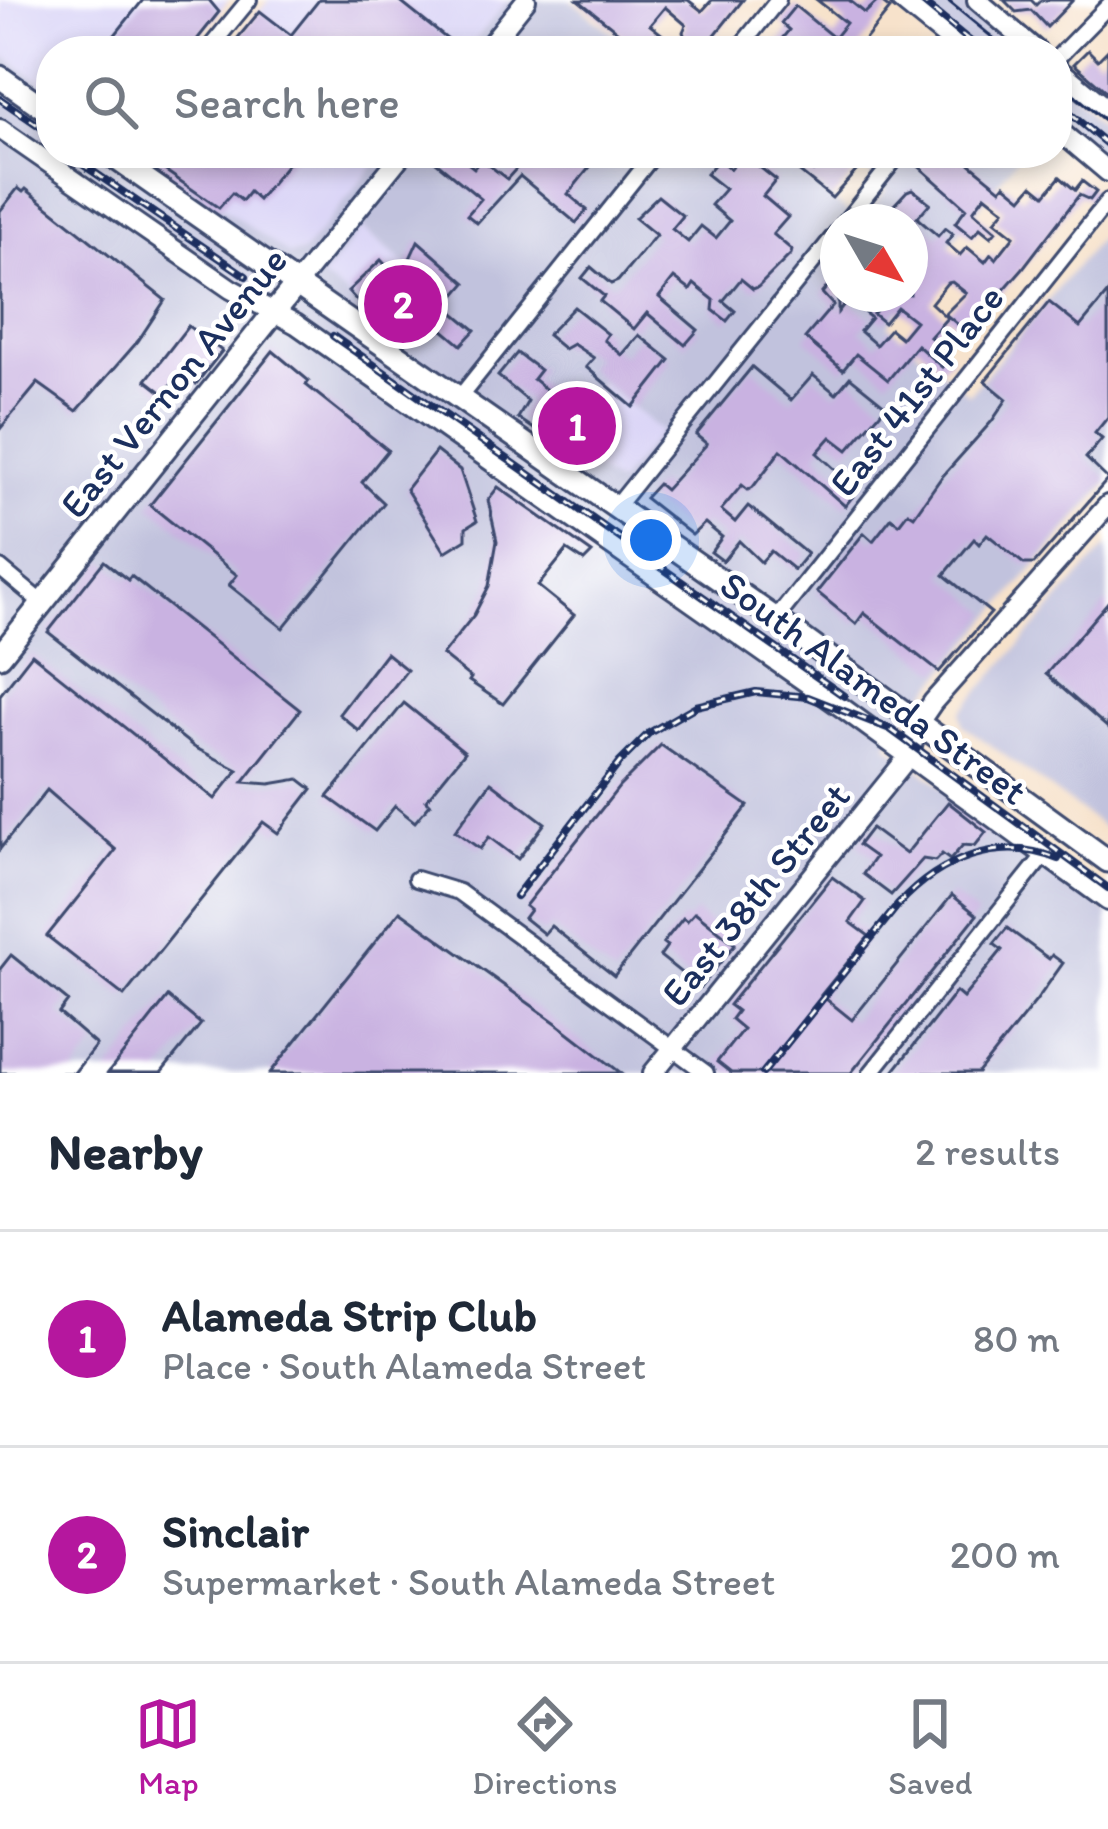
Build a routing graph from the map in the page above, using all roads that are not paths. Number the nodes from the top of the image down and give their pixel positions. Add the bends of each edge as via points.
1 (249, 0) edge
2 (526, 0) edge
3 (778, 0) edge
4 (899, 0) edge
5 (976, 0) edge
6 (1108, 6) edge
7 (219, 36) edge
8 (497, 36) edge
9 (749, 36) edge
10 (944, 36) edge
11 (1019, 36) edge
12 (1072, 43) edge
13 (0, 77) edge
14 (1072, 80) edge
15 (36, 102) edge
16 (1108, 110) edge
17 (0, 129) edge
18 (1072, 142) edge
19 (36, 154) edge
20 (56, 168) edge
21 (135, 168) edge
22 (391, 168) edge
23 (643, 168) edge
24 (888, 168) edge
25 (1108, 172) edge
26 (1108, 201) edge
27 (859, 204) edge
28 (820, 253) edge
29 (296, 285) junction
30 (275, 313) junction
31 (459, 398) junction
32 (1108, 505) edge
33 (616, 507) junction
34 (0, 568) edge
35 (42, 603) junction
36 (776, 619) junction
37 (0, 656) edge
38 (917, 724) junction
39 (909, 756) junction
40 (1045, 854) junction
41 (1108, 861) edge
42 (416, 879) dead end
43 (1108, 901) edge
44 (673, 1049) junction
45 (653, 1073) edge
46 (706, 1073) edge
47 (871, 1073) edge

1 - 7 street
2 - 8 street
3 - 9 street
4 - 10 street
5 - 11 street
6 - 12 street
13 - 15 main road
14 - 16 street
17 - 19 street, South Alameda Street
18 - 25 street
20 - 30 street, South Alameda Street
21 - 29 main road, South Alameda Street
22 - 29 street, East Vernon Avenue
23 - 31 street
24 - 27 street
26 - 36 street, East 41st Place
28 - 33 street
29 - 30 main road, East Vernon Avenue
29 - 31 main road, South Alameda Street
30 - 35 main road, East Vernon Avenue
30 - 39 street, South Alameda Street
31 - 33 main road, South Alameda Street
32 - 38 street
33 - 36 main road, South Alameda Street
34 - 35 street
35 - 37 main road, East Vernon Avenue
36 - 38 main road, South Alameda Street
38 - 39 street
38 - 41 main road, South Alameda Street
39 - 40 street, South Alameda Street
39 - 44 street, East 38th Street
40 - 43 street, South Alameda Street
40 - 47 street
42 - 44 street via 459,892
44 - 45 street, East 38th Street
44 - 46 street

